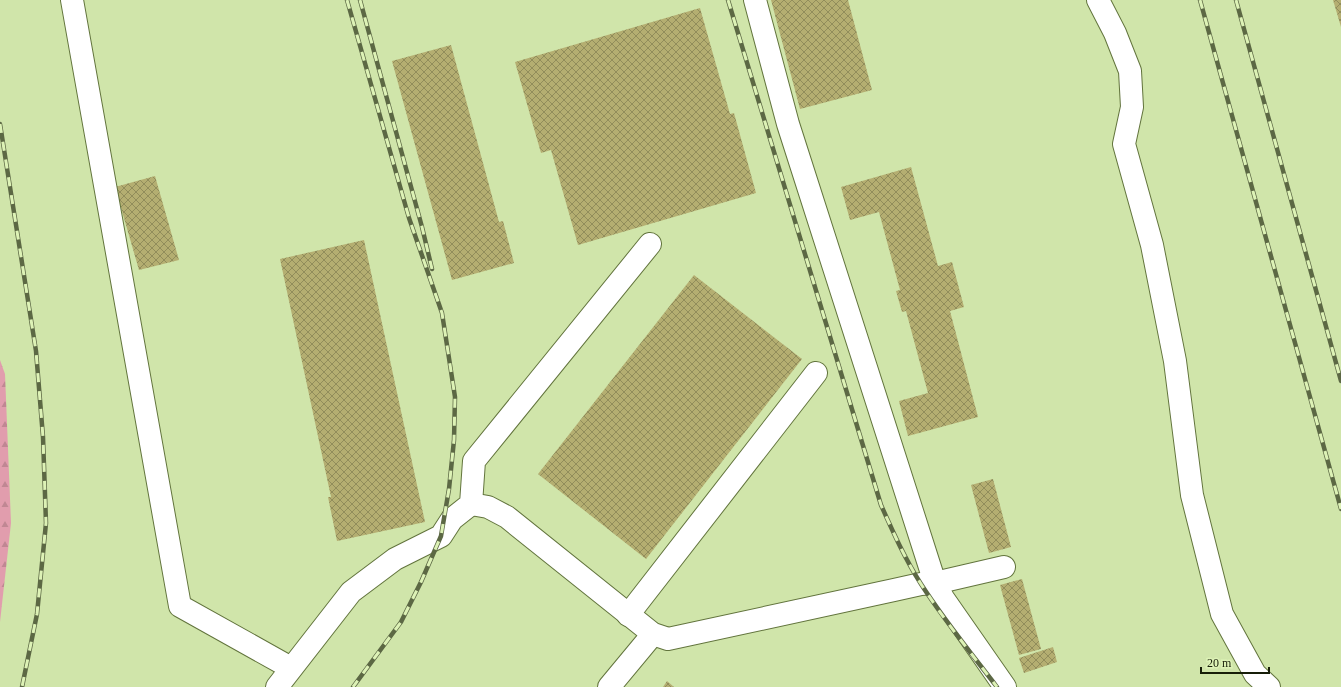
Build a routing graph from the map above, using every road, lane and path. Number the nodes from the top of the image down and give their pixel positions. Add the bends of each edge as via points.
1 (72, 0) edge
2 (756, 0) edge
3 (1098, 0) edge
4 (650, 244) dead end
5 (816, 373) dead end
6 (471, 504) junction
7 (1004, 567) dead end
8 (935, 583) junction
9 (628, 615) junction
10 (653, 634) junction
11 (291, 668) junction
12 (276, 687) edge
13 (609, 687) edge
14 (1005, 687) edge
15 (1269, 687) edge

1 - 11 street via 180,606
2 - 8 street via 788,124
3 - 15 street via 1130,71 1132,108 1124,144 1152,245 1175,361 1194,502 1222,614 1255,674
4 - 6 street via 474,461
5 - 9 street
6 - 9 street via 488,507 507,516
6 - 11 street via 452,519 441,536 395,559 351,592
7 - 8 street
8 - 10 street via 668,639
8 - 14 street
9 - 10 street
10 - 13 street
11 - 12 street

